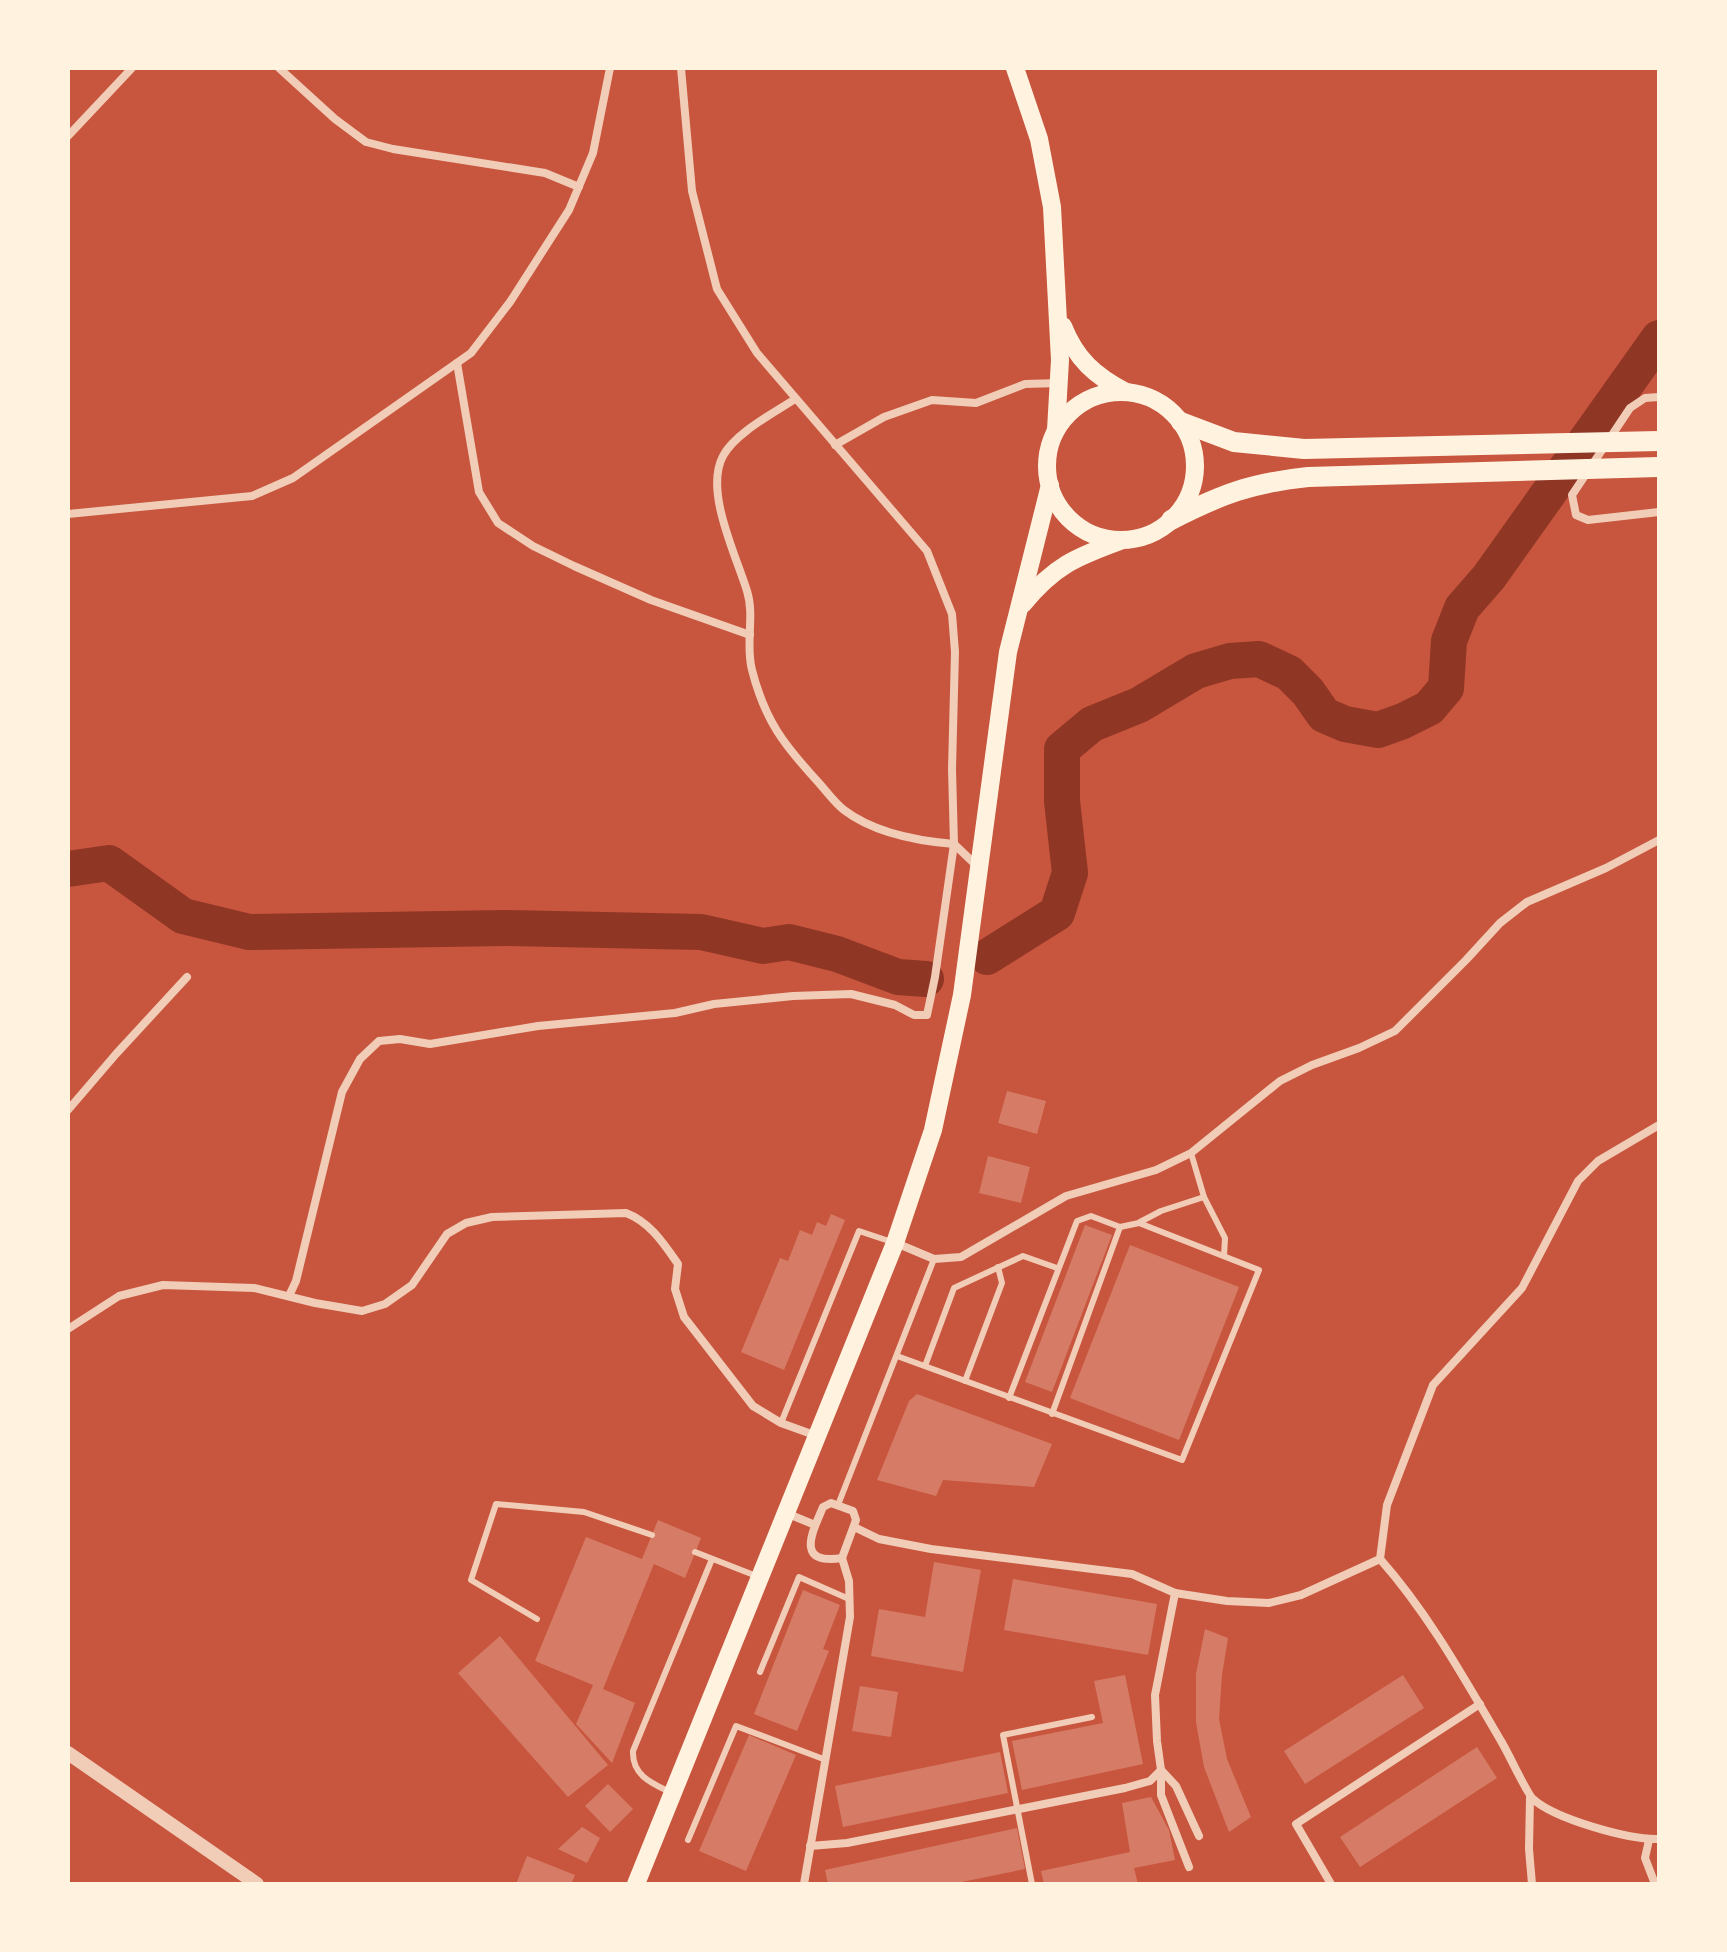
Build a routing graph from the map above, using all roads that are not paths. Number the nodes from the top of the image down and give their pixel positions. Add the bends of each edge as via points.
1 (132, 68) edge
2 (279, 68) edge
3 (610, 68) edge
4 (681, 68) edge
5 (1018, 75) edge
6 (68, 136) edge
7 (579, 187) junction
8 (1059, 316) junction
9 (457, 363) junction
10 (1060, 383) junction
11 (1127, 393) junction
12 (1659, 397) edge
13 (795, 399) junction
14 (1181, 422) junction
15 (1055, 433) junction
16 (1659, 441) edge
17 (835, 445) junction
18 (1659, 467) edge
19 (1050, 485) junction
20 (1659, 512) edge
21 (68, 514) edge
22 (1171, 520) junction
23 (1121, 540) junction
24 (1019, 609) junction
25 (750, 635) junction
26 (1659, 840) edge
27 (954, 844) junction
28 (977, 866) junction
29 (187, 977) dead end
30 (68, 1110) edge
31 (1659, 1125) edge
32 (1191, 1153) junction
33 (1204, 1197) junction
34 (1139, 1223) junction
35 (1120, 1227) junction
36 (895, 1243) junction
37 (1224, 1256) junction
38 (934, 1259) junction
39 (998, 1267) junction
40 (1057, 1268) junction
41 (289, 1296) junction
42 (68, 1329) edge
43 (897, 1356) junction
44 (925, 1366) junction
45 (965, 1381) junction
46 (1009, 1398) junction
47 (1052, 1414) junction
48 (781, 1423) junction
49 (817, 1436) junction
50 (838, 1505) junction
51 (786, 1513) junction
52 (815, 1525) junction
53 (854, 1527) junction
54 (652, 1535) dead end
55 (695, 1552) dead end
56 (842, 1558) junction
57 (712, 1559) junction
58 (1380, 1559) junction
59 (760, 1577) junction
60 (1175, 1593) junction
61 (849, 1599) junction
62 (537, 1619) dead end
63 (760, 1672) dead end
64 (1480, 1704) junction
65 (1092, 1717) dead end
66 (68, 1753) edge
67 (826, 1760) junction
68 (1161, 1770) junction
69 (672, 1793) junction
70 (1530, 1798) junction
71 (1019, 1810) junction
72 (1199, 1836) dead end
73 (688, 1840) dead end
74 (1654, 1840) edge
75 (810, 1846) junction
76 (1189, 1867) dead end
77 (257, 1884) edge
78 (636, 1884) edge
79 (804, 1884) edge
80 (1032, 1884) edge
81 (1331, 1884) edge
82 (1532, 1884) edge
83 (1655, 1884) edge

1 - 6 street
2 - 7 street via 366,142 545,173
3 - 7 street via 593,153
4 - 13 street via 692,191 717,289 757,353
5 - 8 main road via 1047,173
7 - 9 street via 510,302 471,353
8 - 10 main road
8 - 11 main road via 1087,368
9 - 21 street via 293,478 252,496
9 - 25 street via 479,492 498,523 574,566
10 - 15 main road
10 - 17 street via 1025,384 976,403 932,400 884,417
11 - 14 main road via 1164,406
11 - 15 main road via 1087,400
12 - 20 street via 1645,398 1630,408 1572,495 1576,515 1588,520
13 - 17 street
13 - 25 street via 738,439 723,456 718,481 718,509 750,600
14 - 16 highway via 1234,442 1318,449
14 - 22 main road via 1196,465 1192,488
15 - 19 main road via 1047,469
17 - 27 street via 927,551 952,614
18 - 22 highway via 1308,477 1227,493
19 - 23 main road via 1078,526
19 - 24 main road
22 - 23 main road via 1145,537
23 - 24 main road via 1072,559
24 - 28 main road
25 - 27 street via 754,678 783,745 844,810 876,827
26 - 32 street via 1527,902 1395,1031 1280,1081
27 - 28 street
27 - 41 street via 927,1015 851,994 793,996 430,1044 379,1041 351,1072 342,1092
28 - 36 main road via 962,995 933,1130
29 - 30 street
31 - 58 street via 1598,1161 1578,1181 1522,1288 1433,1385 1387,1505
32 - 33 lane
32 - 38 street via 1156,1170 1066,1196 961,1257
33 - 34 lane
33 - 37 lane via 1225,1238
34 - 35 lane
34 - 37 lane
35 - 40 lane via 1091,1216 1077,1221
35 - 47 lane
36 - 38 street
36 - 48 lane via 859,1231
36 - 49 main road
37 - 47 lane via 1259,1270 1182,1460
38 - 43 lane
39 - 40 lane via 1023,1256
39 - 44 lane via 954,1288
39 - 45 lane via 1002,1283
40 - 46 lane
41 - 42 street via 254,1288 163,1285 119,1296
41 - 48 street via 362,1311 385,1304 412,1285 447,1234 466,1223 492,1217 626,1213 650,1227 678,1264 677,1301 691,1328 753,1406
43 - 44 lane
43 - 50 lane
44 - 45 lane
45 - 46 lane
46 - 47 lane
48 - 49 street
49 - 51 main road
50 - 52 street via 823,1507
50 - 53 street via 853,1511
51 - 52 street
51 - 59 main road
52 - 56 street via 810,1548 828,1559
53 - 56 street
53 - 60 street via 879,1539 931,1549 1132,1574
54 - 62 lane via 584,1512 496,1504 471,1580
55 - 57 lane
56 - 61 street
57 - 59 lane
57 - 69 lane via 633,1751 638,1772
58 - 60 street via 1301,1595 1269,1603
58 - 64 street via 1406,1588
59 - 69 main road
60 - 68 street via 1155,1695
61 - 63 lane via 799,1577
61 - 67 street
64 - 70 street
64 - 81 street via 1296,1824
65 - 71 lane via 1003,1735
66 - 77 street
67 - 73 lane via 736,1726
67 - 75 street
68 - 71 street via 1150,1781
68 - 72 street via 1176,1786
68 - 76 street via 1161,1795
69 - 78 main road
70 - 74 street via 1556,1815
70 - 82 street
71 - 75 street
71 - 80 lane
74 - 83 street via 1645,1858
75 - 79 street

